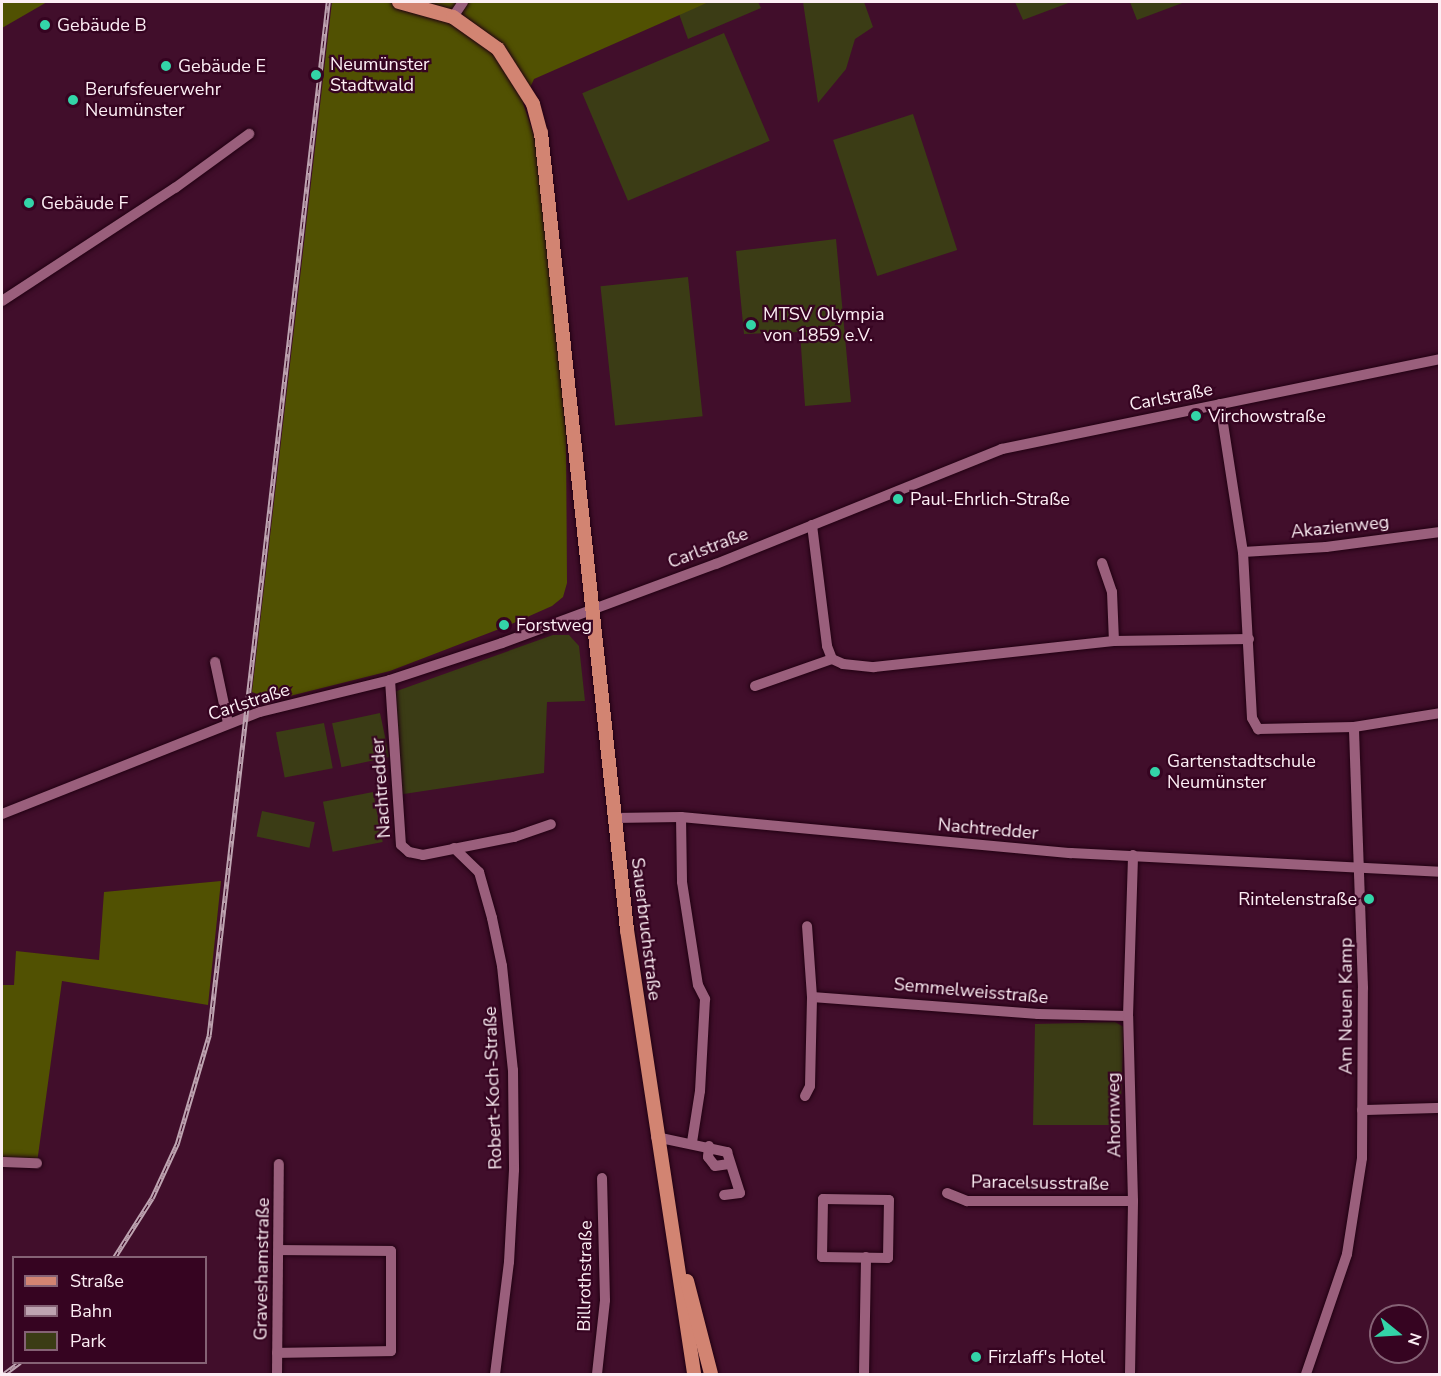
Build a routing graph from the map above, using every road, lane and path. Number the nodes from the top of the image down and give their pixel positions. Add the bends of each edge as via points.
1 (399, 2) edge
2 (463, 2) edge
3 (453, 17) junction
4 (249, 134) dead end
5 (2, 301) edge
6 (1440, 360) edge
7 (1220, 404) junction
8 (812, 525) junction
9 (1440, 532) edge
10 (1243, 552) junction
11 (1102, 562) dead end
12 (592, 610) junction
13 (1249, 639) junction
14 (1114, 642) junction
15 (832, 659) junction
16 (215, 662) dead end
17 (390, 680) junction
18 (755, 686) dead end
19 (1440, 713) edge
20 (228, 723) junction
21 (1354, 727) junction
22 (2, 814) edge
23 (681, 817) junction
24 (613, 818) junction
25 (551, 824) dead end
26 (454, 848) junction
27 (1133, 855) junction
28 (1360, 867) junction
29 (1440, 872) edge
30 (807, 926) dead end
31 (812, 997) junction
32 (1128, 1016) junction
33 (806, 1096) dead end
34 (1440, 1108) edge
35 (1362, 1110) junction
36 (656, 1137) junction
37 (692, 1142) junction
38 (2, 1162) edge
39 (37, 1163) dead end
40 (279, 1164) dead end
41 (602, 1178) dead end
42 (947, 1193) dead end
43 (724, 1195) dead end
44 (1133, 1201) junction
45 (279, 1250) junction
46 (676, 1251) junction
47 (866, 1257) junction
48 (277, 1353) junction
49 (277, 1374) edge
50 (495, 1374) edge
51 (597, 1374) edge
52 (694, 1374) edge
53 (711, 1374) edge
54 (864, 1374) edge
55 (1130, 1374) edge
56 (1306, 1374) edge

1 - 3 main road
2 - 3 street
3 - 12 main road via 498,49 516,71 533,104 541,133
4 - 5 street via 175,188
6 - 7 street, Carlstraße
7 - 8 street, Carlstraße via 1002,449
7 - 10 street
8 - 12 street, Carlstraße
8 - 15 street
9 - 10 street, Akazienweg via 1326,547
10 - 13 street
11 - 14 street via 1112,592
12 - 17 street, Carlstraße
12 - 24 main road, Sauerbruchstraße
13 - 14 street
13 - 21 street via 1252,718 1258,729
14 - 15 street via 874,666 843,664
15 - 18 street
16 - 20 street
17 - 20 street, Carlstraße
17 - 26 street, Nachtredder via 400,845 423,855
19 - 21 street
20 - 22 street, Carlstraße
21 - 28 street, Am Neuen Kamp
23 - 24 street, Nachtredder
23 - 27 street, Nachtredder
23 - 37 street via 682,882 698,985 705,999 700,1091
24 - 36 main road, Sauerbruchstraße
25 - 26 street, Nachtredder
26 - 50 street, Robert-Koch-Straße via 479,872 503,976 515,1116 510,1236
27 - 28 street, Nachtredder
27 - 32 street, Ahornweg
28 - 29 street
28 - 35 street, Am Neuen Kamp
30 - 31 street
31 - 32 street, Semmelweisstraße via 1038,1014
31 - 33 street via 810,1086
32 - 44 street, Ahornweg
34 - 35 street
35 - 56 street, Am Neuen Kamp via 1362,1158 1347,1254
36 - 37 street
36 - 46 main road, Sauerbruchstraße
37 - 43 street via 727,1152 740,1193
38 - 39 street
40 - 45 street, Graveshamstraße
41 - 51 street, Billrothstraße via 605,1300
42 - 44 street, Paracelsusstraße via 967,1201
44 - 55 street, Ahornweg
45 - 48 street, Graveshamstraße
45 - 48 street via 391,1251 391,1351
46 - 52 main road, Sauerbruchstraße
46 - 53 main road, Sauerbruchstraße
47 - 47 street via 822,1257 823,1199 889,1200 888,1258
47 - 54 street
48 - 49 street, Graveshamstraße

